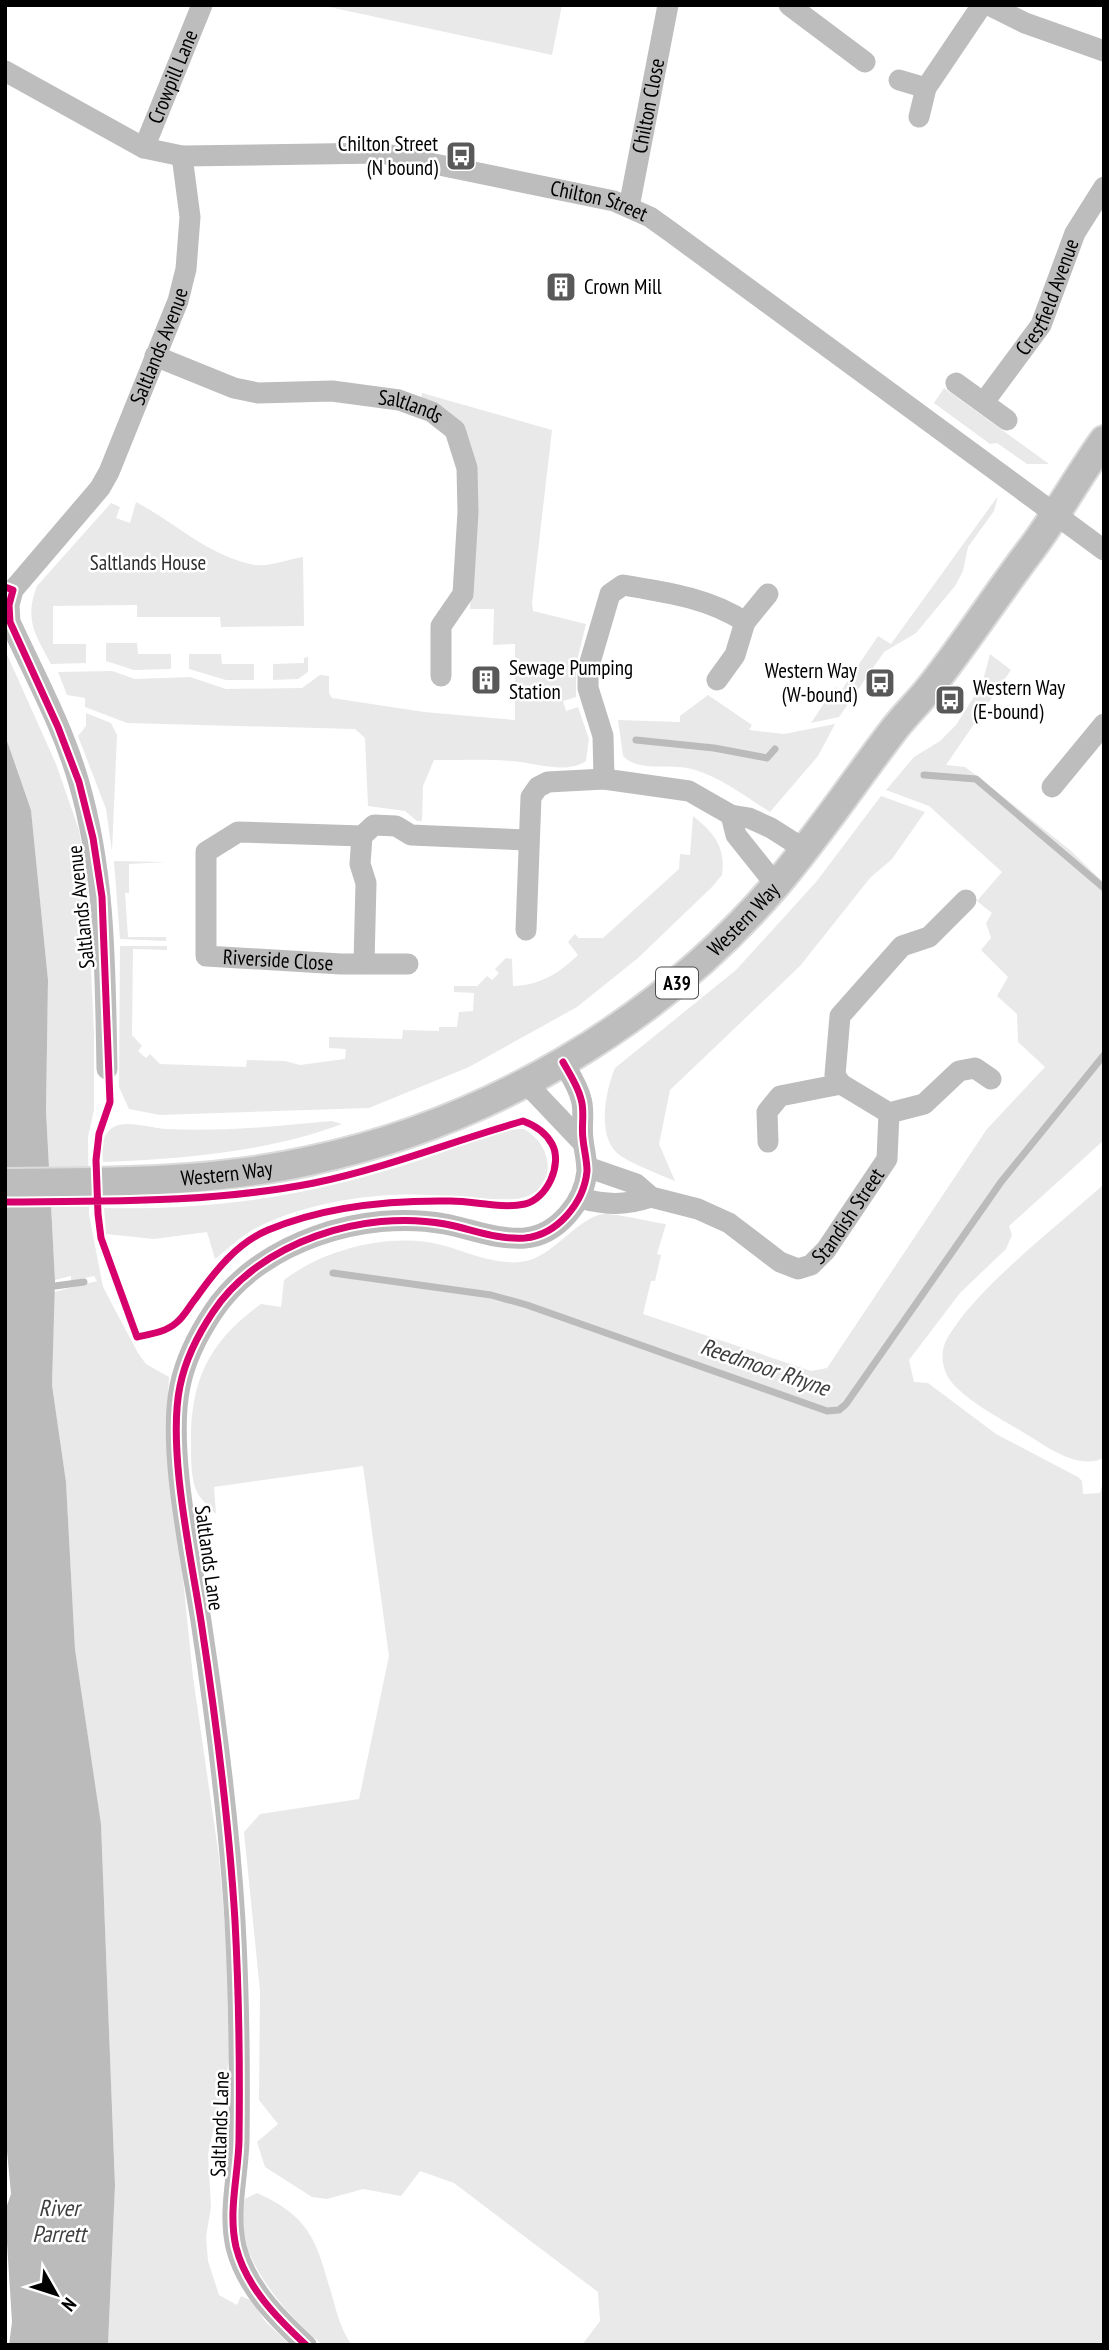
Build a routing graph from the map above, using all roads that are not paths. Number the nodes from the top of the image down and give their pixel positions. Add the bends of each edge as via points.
1 (202, 5) edge
2 (668, 5) edge
3 (789, 5) edge
4 (982, 5) edge
5 (989, 5) edge
6 (1104, 51) edge
7 (865, 62) dead end
8 (5, 71) edge
9 (899, 80) dead end
10 (926, 89) junction
11 (919, 117) dead end
12 (144, 148) junction
13 (182, 156) junction
14 (1104, 187) edge
15 (629, 207) junction
16 (155, 356) junction
17 (956, 383) dead end
18 (984, 402) junction
19 (1007, 420) dead end
20 (1104, 440) edge
21 (1053, 515) junction
22 (1104, 550) edge
23 (9, 589) edge
24 (768, 594) dead end
25 (745, 622) junction
26 (441, 677) dead end
27 (717, 680) dead end
28 (1104, 724) edge
29 (604, 779) junction
30 (1052, 787) dead end
31 (731, 815) junction
32 (362, 836) junction
33 (527, 840) junction
34 (804, 849) junction
35 (776, 886) junction
36 (966, 900) dead end
37 (526, 930) dead end
38 (364, 963) junction
39 (408, 964) dead end
40 (563, 1062) junction
41 (107, 1069) dead end
42 (991, 1079) dead end
43 (526, 1083) junction
44 (841, 1084) junction
45 (889, 1113) junction
46 (768, 1142) dead end
47 (583, 1143) junction
48 (587, 1167) junction
49 (5, 1183) edge
50 (651, 1196) junction
51 (579, 1198) junction
52 (306, 2345) edge

1 - 12 street, Crowpill Lane
2 - 15 street, Chilton Close
3 - 7 street
4 - 10 street
5 - 6 street
8 - 12 street, Chilton Street
9 - 10 street
10 - 11 street
12 - 13 street, Chilton Street
13 - 15 street, Chilton Street via 381,153 583,192
13 - 16 street, Saltlands Avenue via 189,246 178,301
14 - 18 street, Crestfield Avenue via 1075,233 1041,325
15 - 21 street, Chilton Street via 671,232
16 - 23 street, Saltlands Avenue via 100,488
16 - 26 street, Saltlands via 258,393 332,391 399,401 432,412 455,430 467,468 468,512 463,594 441,626
17 - 18 street
18 - 19 street
20 - 21 main road, Western Way / A39
21 - 22 street, Chilton Street
21 - 34 main road, Western Way / A39 via 927,692 894,728
23 - 41 street, Saltlands Avenue via 10,622 58,727 93,838 102,897
24 - 25 street
25 - 27 street via 735,655
25 - 29 street via 702,601 623,585 615,588 588,669 588,688 603,736
28 - 30 street
29 - 31 street via 689,791
29 - 33 street via 548,782 538,787 531,797
31 - 34 street via 749,818
31 - 35 street via 736,835
32 - 33 street, Riverside Close via 374,825 396,826 411,835
32 - 38 street, Riverside Close
32 - 38 street, Riverside Close via 237,832 206,852 206,956
33 - 37 street
34 - 35 main road, Western Way / A39
35 - 40 main road, Western Way / A39 via 678,981
36 - 44 street via 929,937 902,946 840,1016 835,1075
38 - 39 street, Riverside Close
40 - 43 main road, Western Way / A39
40 - 47 street, Saltlands Lane via 582,1099
42 - 45 street via 975,1068 959,1071 924,1104
43 - 47 street
43 - 49 main road, Western Way / A39 via 360,1149 253,1171 130,1181
44 - 45 street
44 - 46 street via 780,1096 767,1112
45 - 50 street, Standish Street via 887,1159 811,1265 798,1269 780,1262 729,1223
47 - 48 street, Saltlands Lane
48 - 50 street, Standish Street via 636,1184
48 - 51 street, Saltlands Lane
50 - 51 street via 627,1205
51 - 52 street, Saltlands Lane via 553,1227 524,1238 499,1238 443,1223 400,1221 330,1231 296,1243 236,1282 212,1312 180,1386 181,1481 209,1678 234,1918 241,2048 239,2163 231,2217 237,2250 248,2274 267,2306

